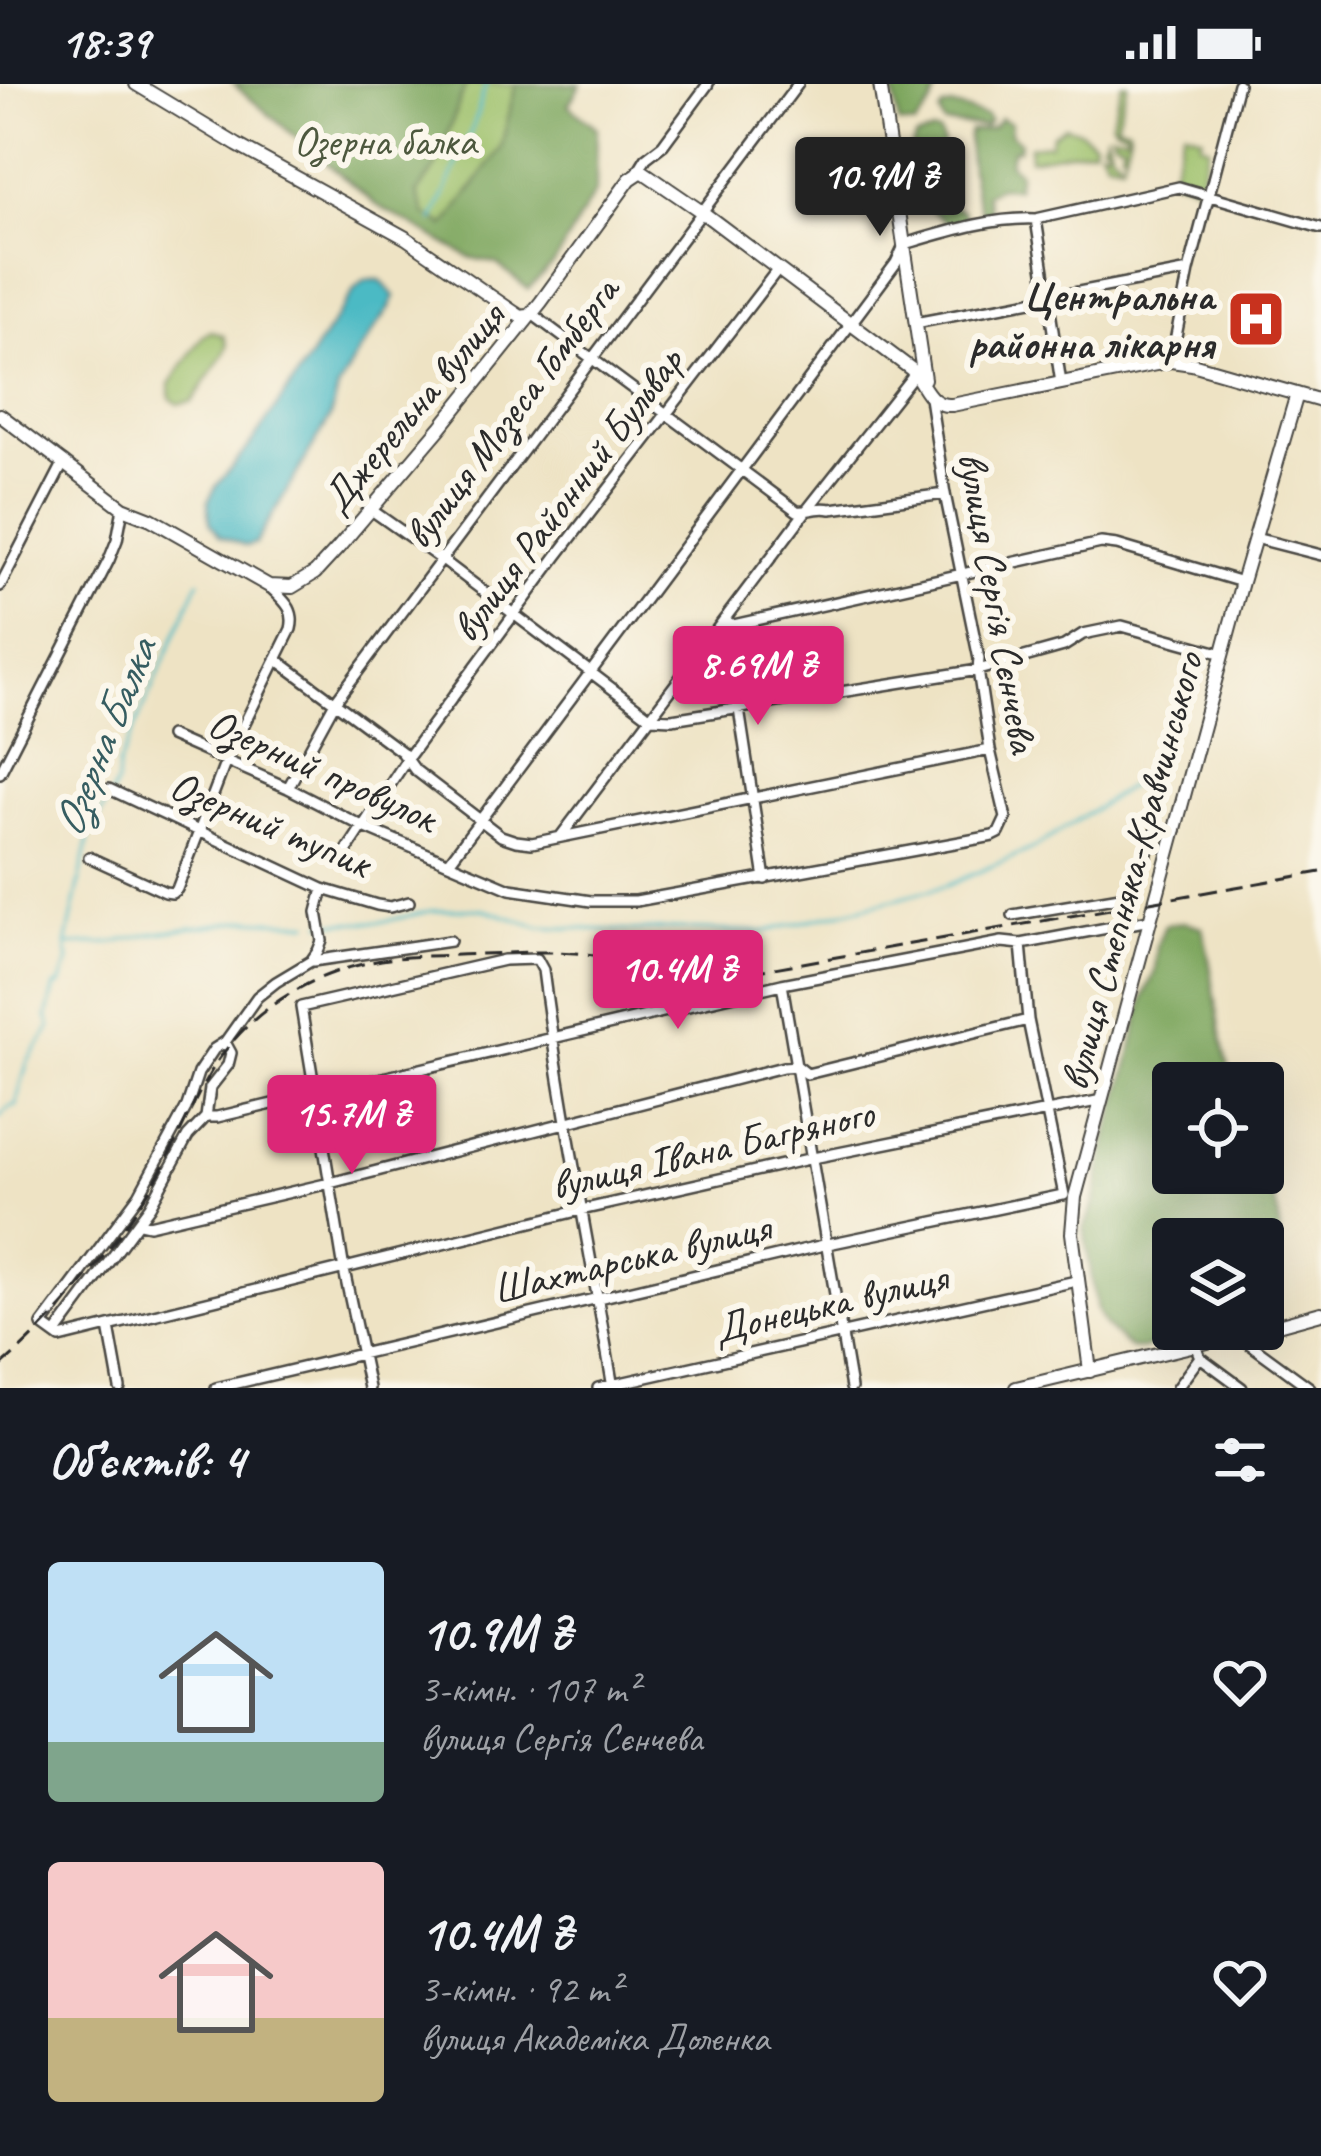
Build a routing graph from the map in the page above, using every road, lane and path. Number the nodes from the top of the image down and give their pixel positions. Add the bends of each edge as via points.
1 (136, 84) edge
2 (708, 84) edge
3 (798, 84) edge
4 (880, 84) edge
5 (1238, 84) edge
6 (638, 171) junction
7 (1209, 195) junction
8 (701, 212) junction
9 (1036, 219) junction
10 (1321, 228) edge
11 (905, 244) junction
12 (778, 269) junction
13 (1190, 271) junction
14 (1049, 298) junction
15 (530, 315) junction
16 (851, 323) junction
17 (916, 323) junction
18 (592, 357) junction
19 (1171, 361) junction
20 (915, 373) junction
21 (1061, 383) junction
22 (928, 393) junction
23 (1298, 394) junction
24 (1321, 401) edge
25 (668, 412) junction
26 (0, 415) edge
27 (64, 462) junction
28 (741, 468) junction
29 (945, 494) junction
30 (123, 508) junction
31 (370, 508) junction
32 (806, 511) junction
33 (1255, 538) junction
34 (1321, 555) edge
35 (441, 559) junction
36 (962, 576) junction
37 (1242, 583) junction
38 (0, 586) edge
39 (269, 586) junction
40 (731, 610) junction
41 (515, 616) junction
42 (729, 626) junction
43 (714, 632) junction
44 (1223, 654) junction
45 (276, 659) junction
46 (978, 670) junction
47 (590, 673) junction
48 (335, 702) junction
49 (739, 709) junction
50 (651, 718) junction
51 (170, 736) dead end
52 (990, 750) junction
53 (407, 759) junction
54 (226, 761) junction
55 (0, 773) edge
56 (288, 788) junction
57 (113, 791) dead end
58 (752, 798) junction
59 (1006, 818) joint
60 (480, 820) junction
61 (364, 827) junction
62 (200, 830) junction
63 (1176, 830) junction
64 (561, 836) junction
65 (89, 857) dead end
66 (342, 858) dead end
67 (449, 862) junction
68 (765, 879) junction
69 (323, 889) junction
70 (409, 902) dead end
71 (1013, 915) dead end
72 (1150, 920) junction
73 (450, 941) dead end
74 (1021, 944) junction
75 (311, 961) junction
76 (782, 984) junction
77 (1028, 1020) junction
78 (552, 1040) junction
79 (225, 1042) junction
80 (797, 1066) junction
81 (314, 1094) junction
82 (1102, 1100) junction
83 (1046, 1110) junction
84 (206, 1117) junction
85 (566, 1124) junction
86 (813, 1158) junction
87 (330, 1183) junction
88 (1069, 1196) junction
89 (581, 1210) junction
90 (140, 1222) junction
91 (828, 1244) junction
92 (344, 1270) junction
93 (1076, 1281) junction
94 (599, 1298) junction
95 (70, 1316) junction
96 (1319, 1316) edge
97 (1284, 1324) edge
98 (109, 1327) junction
99 (842, 1334) junction
100 (75, 1335) junction
101 (60, 1338) junction
102 (1258, 1350) edge
103 (1197, 1351) junction
104 (362, 1354) junction
105 (1090, 1371) junction
106 (1048, 1385) edge
107 (612, 1386) edge
108 (120, 1388) edge
109 (216, 1388) edge
110 (368, 1388) edge
111 (598, 1388) edge
112 (851, 1388) edge
113 (1016, 1388) edge
114 (1178, 1388) edge
115 (1242, 1388) edge
116 (1310, 1388) edge

1 - 15 main road via 406,238 521,317
2 - 6 street, Джерельна вулиця
3 - 8 street, вулиця Мозеса Гомберга
4 - 11 main road, вулиця Сергія Сєнчева
5 - 7 street
6 - 8 main road
6 - 15 main road, Джерельна вулиця
7 - 9 street via 1180,187
7 - 10 street
7 - 13 street
8 - 12 main road
8 - 18 street, вулиця Мозеса Гомберга
9 - 11 street
9 - 14 street
11 - 16 street
11 - 17 main road, вулиця Сергія Сєнчева
12 - 16 main road
12 - 25 street, вулиця Районний Бульвар
13 - 14 street
13 - 19 street
14 - 17 street
14 - 21 street
15 - 18 street
15 - 31 main road, Джерельна вулиця
16 - 20 main road
16 - 28 street
17 - 22 main road, вулиця Сергія Сєнчева
18 - 25 street
18 - 35 street, вулиця Мозеса Гомберга
19 - 21 main road
19 - 23 main road
20 - 22 main road
20 - 32 street
21 - 22 main road via 948,406
22 - 29 street, вулиця Сергія Сєнчева
23 - 24 main road
23 - 33 main road, вулиця Степняка-Кравчинського
25 - 28 street
25 - 41 street, вулиця Районний Бульвар
26 - 27 main road
27 - 30 main road
27 - 38 street
28 - 32 street
28 - 47 street
29 - 32 street
29 - 36 street, вулиця Сергія Сєнчева
30 - 39 main road
30 - 55 street via 109,560
31 - 35 street
31 - 39 main road, Джерельна вулиця via 315,573 292,587
32 - 40 street
33 - 34 street
33 - 37 main road, вулиця Степняка-Кравчинського
35 - 41 street
35 - 48 street, вулиця Мозеса Гомберга
36 - 37 street via 1101,543
36 - 42 street
36 - 46 street, вулиця Сергія Сєнчева
37 - 44 main road, вулиця Степняка-Кравчинського
39 - 45 street via 294,617
40 - 42 street
40 - 43 street
41 - 47 street
41 - 53 street, вулиця Районний Бульвар
42 - 43 street
42 - 49 street
43 - 50 street
44 - 46 street via 1122,626
44 - 63 main road, вулиця Степняка-Кравчинського
45 - 48 street
45 - 54 street
46 - 49 street
46 - 52 street, вулиця Сергія Сєнчева
47 - 50 street
47 - 60 street
48 - 53 street
48 - 56 street, вулиця Мозеса Гомберга
49 - 50 street
49 - 58 street
50 - 64 street
51 - 54 street, Озерний провулок
52 - 58 street
52 - 59 street, вулиця Сергія Сєнчева
53 - 60 street
53 - 61 street, вулиця Районний Бульвар
54 - 56 street, Озерний провулок
54 - 62 street
56 - 61 street, Озерний провулок
57 - 62 street, Озерний тупик
58 - 64 street
58 - 68 street
59 - 68 street, Озерний провулок via 993,836
60 - 64 street via 516,842
60 - 67 street
61 - 66 street, вулиця Районний Бульвар
61 - 67 street, Озерний провулок
62 - 65 street via 172,893
62 - 69 street, Озерний тупик
63 - 71 street via 1154,833 1132,895
63 - 72 main road, вулиця Степняка-Кравчинського
67 - 68 street, Озерний провулок via 510,889 591,902
69 - 70 street, Озерний тупик via 390,907
69 - 75 street via 322,941
72 - 74 street
72 - 82 main road, вулиця Степняка-Кравчинського
73 - 75 street
74 - 76 street
74 - 77 street
75 - 79 street via 257,998
76 - 78 street
76 - 80 street
77 - 80 street via 807,1074
77 - 83 street
78 - 81 street
78 - 81 street via 537,959 504,960 301,1007
78 - 85 street
79 - 84 street via 228,1066 211,1088
79 - 101 street via 198,1073 140,1195 42,1325
80 - 85 street
80 - 86 street
81 - 84 street
81 - 87 street
82 - 83 street, вулиця Івана Багряного
82 - 88 main road, вулиця Степняка-Кравчинського
83 - 86 street, вулиця Івана Багряного
83 - 88 street
84 - 90 street
85 - 87 street
85 - 89 street
86 - 89 street, вулиця Івана Багряного
86 - 91 street
87 - 90 street
87 - 92 street
88 - 91 street, Шахтарська вулиця
88 - 93 main road, вулиця Степняка-Кравчинського
89 - 92 street, вулиця Івана Багряного
89 - 94 street
90 - 95 street
91 - 94 street, Шахтарська вулиця
91 - 99 street
92 - 98 street, вулиця Івана Багряного
92 - 104 street
93 - 99 street, Донецька вулиця
93 - 105 main road, вулиця Степняка-Кравчинського
94 - 104 street, Шахтарська вулиця
94 - 107 street
95 - 100 street
95 - 101 street
96 - 97 main road
98 - 100 street, вулиця Івана Багряного
98 - 108 street
99 - 107 street, Донецька вулиця
99 - 112 street
100 - 101 street, вулиця Івана Багряного
102 - 116 street
103 - 105 main road
103 - 114 street
103 - 115 street
104 - 109 street, Шахтарська вулиця
104 - 110 street
105 - 106 main road
106 - 113 main road
107 - 111 street, Донецька вулиця

